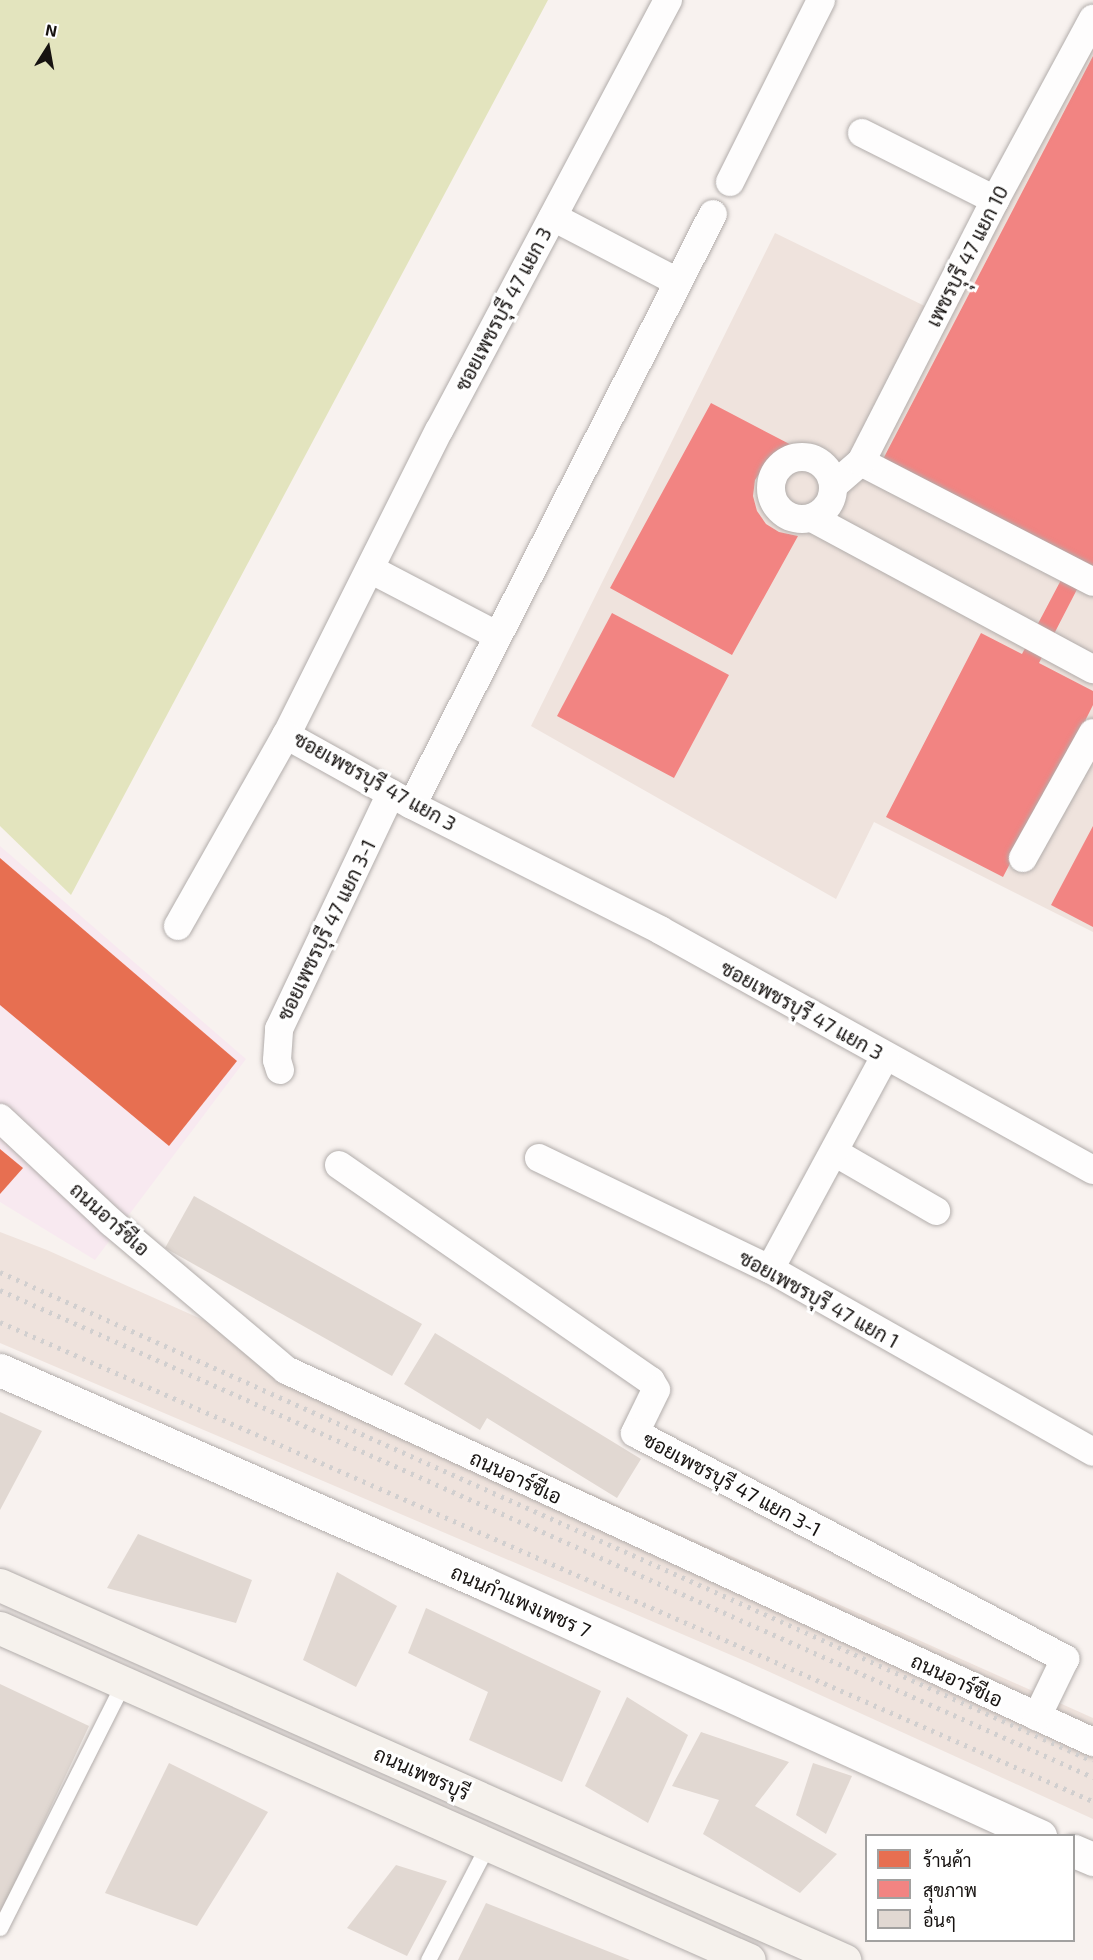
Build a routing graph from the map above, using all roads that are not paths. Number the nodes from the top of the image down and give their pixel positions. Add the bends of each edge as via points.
1 (668, 0) edge
2 (821, 0) edge
3 (1093, 19) edge
4 (862, 133) dead end
5 (730, 182) dead end
6 (995, 200) junction
7 (713, 214) dead end
8 (553, 217) junction
9 (678, 282) junction
10 (861, 462) junction
11 (833, 486) junction
12 (812, 518) junction
13 (370, 569) junction
14 (1093, 582) edge
15 (498, 636) junction
16 (1093, 669) edge
17 (1093, 733) edge
18 (286, 735) junction
19 (402, 799) junction
20 (1023, 858) dead end
21 (178, 926) dead end
22 (885, 1056) junction
23 (280, 1070) dead end
24 (0, 1118) edge
25 (834, 1152) junction
26 (539, 1158) dead end
27 (339, 1165) dead end
28 (1093, 1170) edge
29 (936, 1211) dead end
30 (770, 1269) junction
31 (0, 1370) edge
32 (1093, 1452) edge
33 (0, 1585) edge
34 (0, 1628) edge
35 (123, 1683) junction
36 (1036, 1717) junction
37 (1093, 1742) edge
38 (1036, 1834) edge
39 (487, 1846) junction
40 (1075, 1851) edge
41 (1093, 1859) edge
42 (0, 1928) edge
43 (428, 1960) edge
44 (749, 1960) edge
45 (844, 1960) edge

1 - 8 street, ซอยเพชรบุรี 47 แยก 3
2 - 5 street
3 - 6 street, เพชรบุุรี 47 แยก 10
4 - 6 street
6 - 10 street, เพชรบุุรี 47 แยก 10
7 - 9 street, ซอยเพชรบุรี 47 แยก 3-1
8 - 9 street
8 - 13 street, ซอยเพชรบุรี 47 แยก 3
9 - 15 street, ซอยเพชรบุรี 47 แยก 3-1
10 - 11 street, เพชรบุุรี 47 แยก 10
10 - 14 street
11 - 12 street via 828,505
11 - 12 street via 825,468 808,458 788,460 774,474 771,494 775,504 791,517
12 - 16 street
13 - 15 street
13 - 18 street, ซอยเพชรบุรี 47 แยก 3
15 - 19 street, ซอยเพชรบุรี 47 แยก 3-1
17 - 20 street
18 - 19 street, ซอยเพชรบุรี 47 แยก 3
18 - 21 street
19 - 22 street, ซอยเพชรบุรี 47 แยก 3 via 660,930
19 - 23 street, ซอยเพชรบุรี 47 แยก 3-1 via 279,1029
22 - 25 street
22 - 28 street, ซอยเพชรบุรี 47 แยก 3
24 - 36 street, ถนนอาร์ซีเอ via 111,1222 286,1370
25 - 29 street
25 - 30 street
26 - 30 street, ซอยเพชรบุรี 47 แยก 1
27 - 36 street, ซอยเพชรบุรี 47 แยก 3-1 via 651,1381 656,1390 635,1432 1065,1659
30 - 32 street, ซอยเพชรบุรี 47 แยก 1
31 - 38 street, ถนนกำแพงเพชร 7 via 483,1583
33 - 45 main road, ถนนเพชรบุรี
34 - 35 main road, ถนนเพชรบุรี
35 - 39 main road, ถนนเพชรบุรี
35 - 42 lane
36 - 37 street, ถนนอาร์ซีเอ
39 - 43 lane
39 - 44 main road, ถนนเพชรบุรี
40 - 41 street

